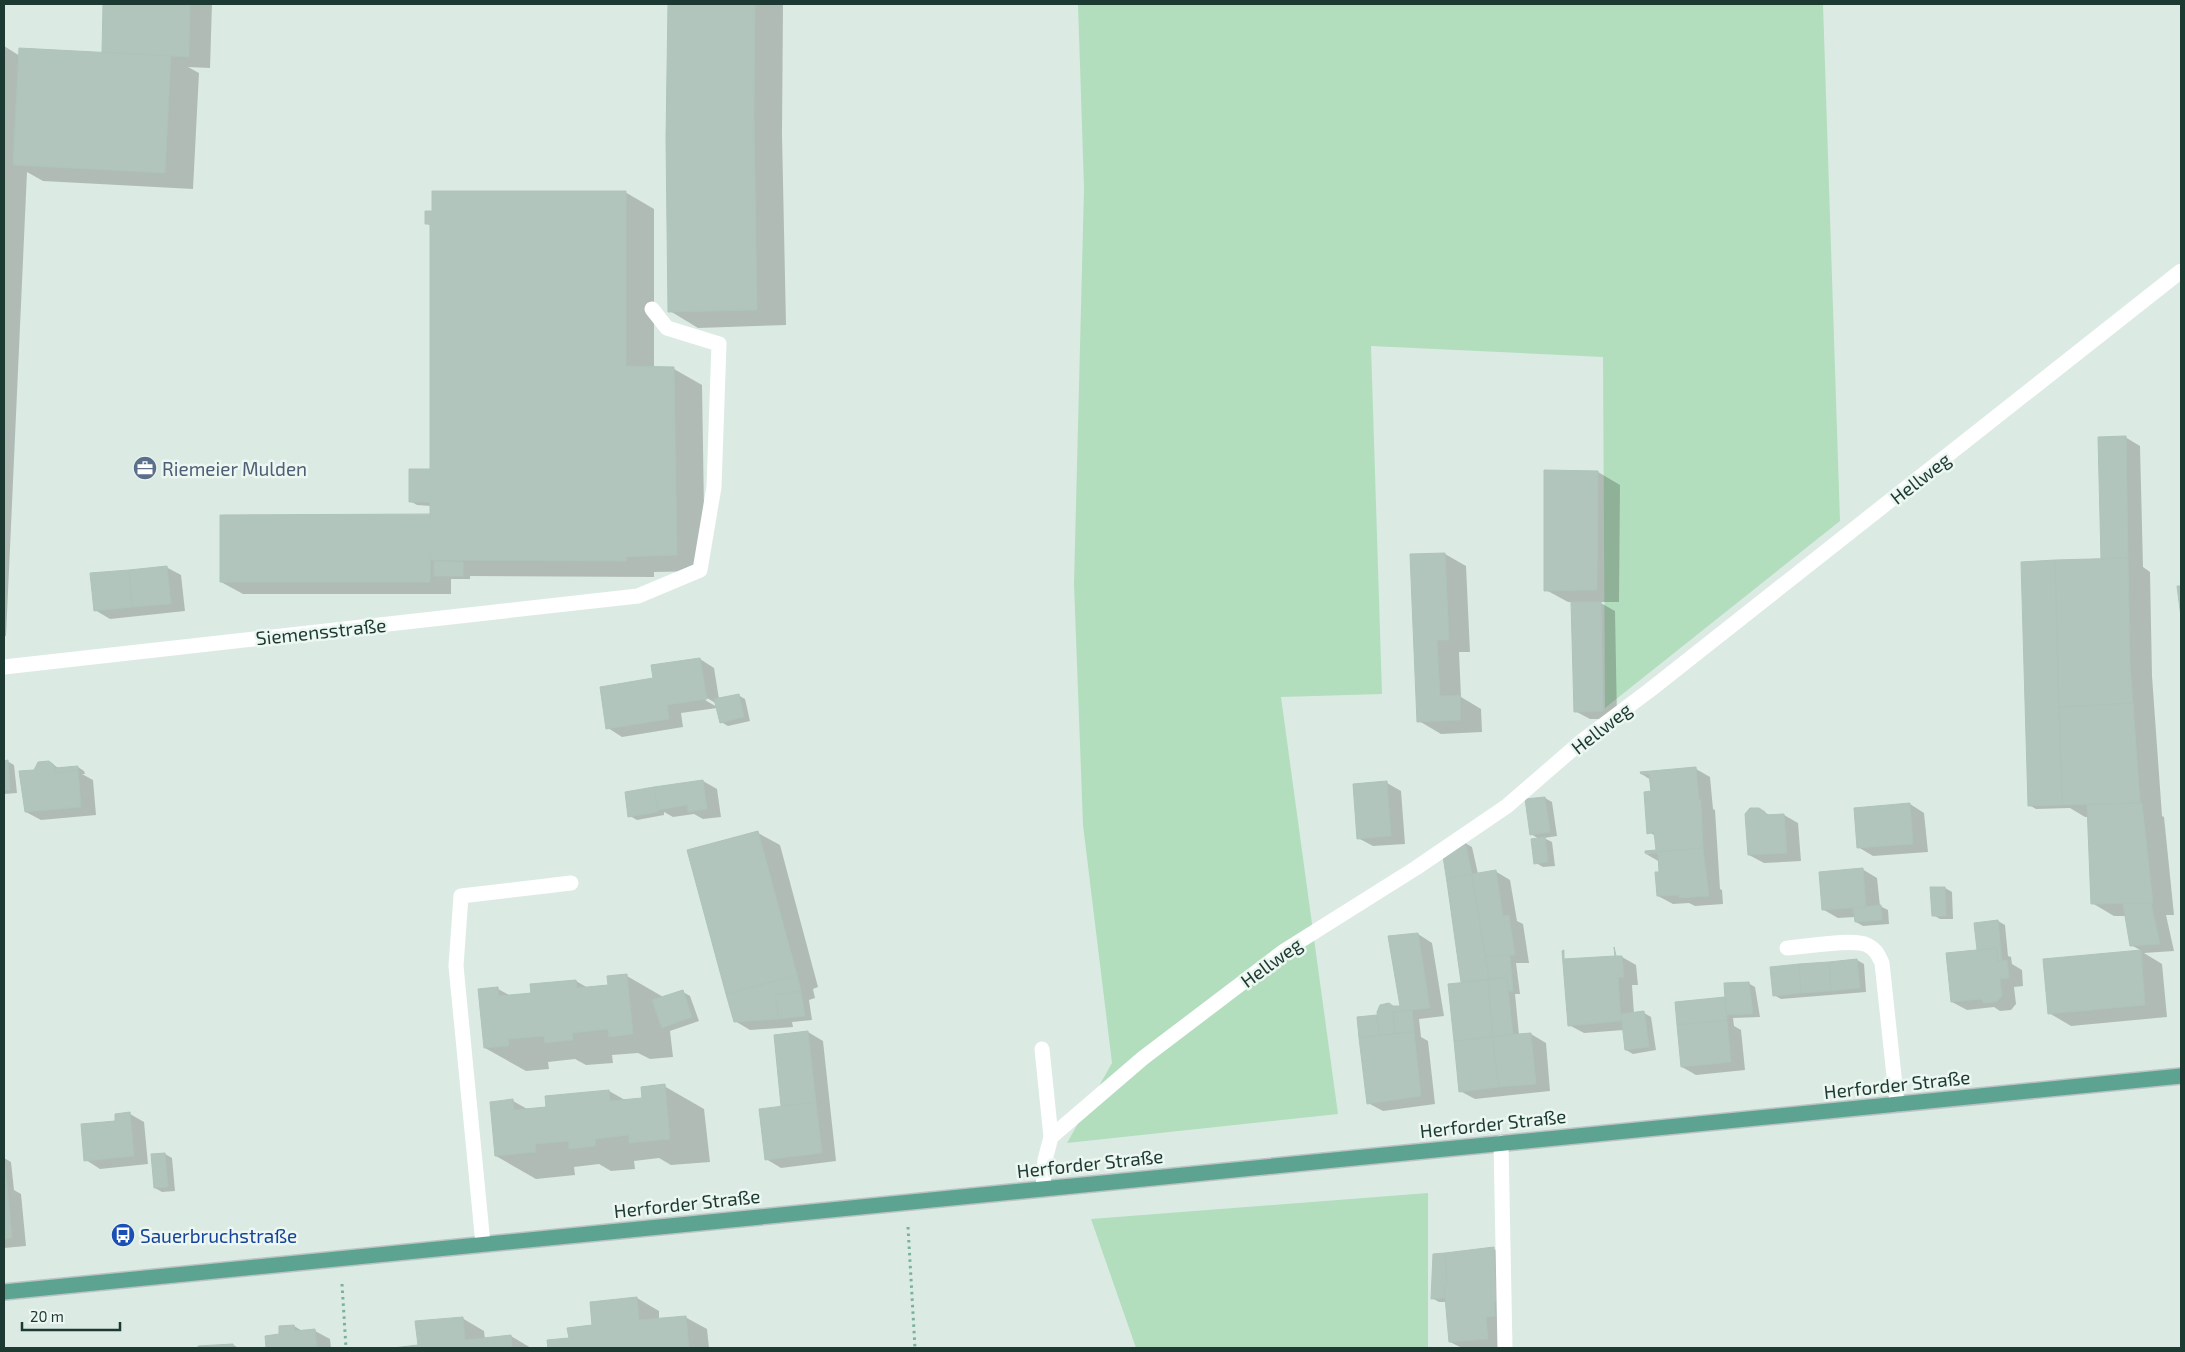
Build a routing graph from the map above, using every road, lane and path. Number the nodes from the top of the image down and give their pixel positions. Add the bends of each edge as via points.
1 (2181, 270) edge
2 (652, 309) dead end
3 (4, 667) edge
4 (571, 883) dead end
5 (1787, 948) dead end
6 (1042, 1049) dead end
7 (2181, 1076) edge
8 (1898, 1104) junction
9 (1051, 1137) junction
10 (1501, 1143) junction
11 (1043, 1188) junction
12 (906, 1202) junction
13 (484, 1244) junction
14 (341, 1258) junction
15 (4, 1292) edge
16 (346, 1348) edge
17 (915, 1348) edge
18 (1506, 1348) edge

1 - 9 street, Hellweg via 1582,741 1507,806 1284,951 1143,1058
2 - 3 street, Siemensstraße via 667,328 719,344 714,487 700,570 638,596
4 - 13 street via 461,896 456,966
5 - 8 street via 1855,942 1867,944 1876,952 1882,963
6 - 9 street
7 - 8 main road, Herforder Straße
8 - 10 main road, Herforder Straße
9 - 11 street
10 - 11 main road, Herforder Straße
10 - 18 street
11 - 12 main road, Herforder Straße
12 - 13 main road, Herforder Straße
12 - 17 path
13 - 14 main road, Herforder Straße
14 - 15 main road, Herforder Straße
14 - 16 path

